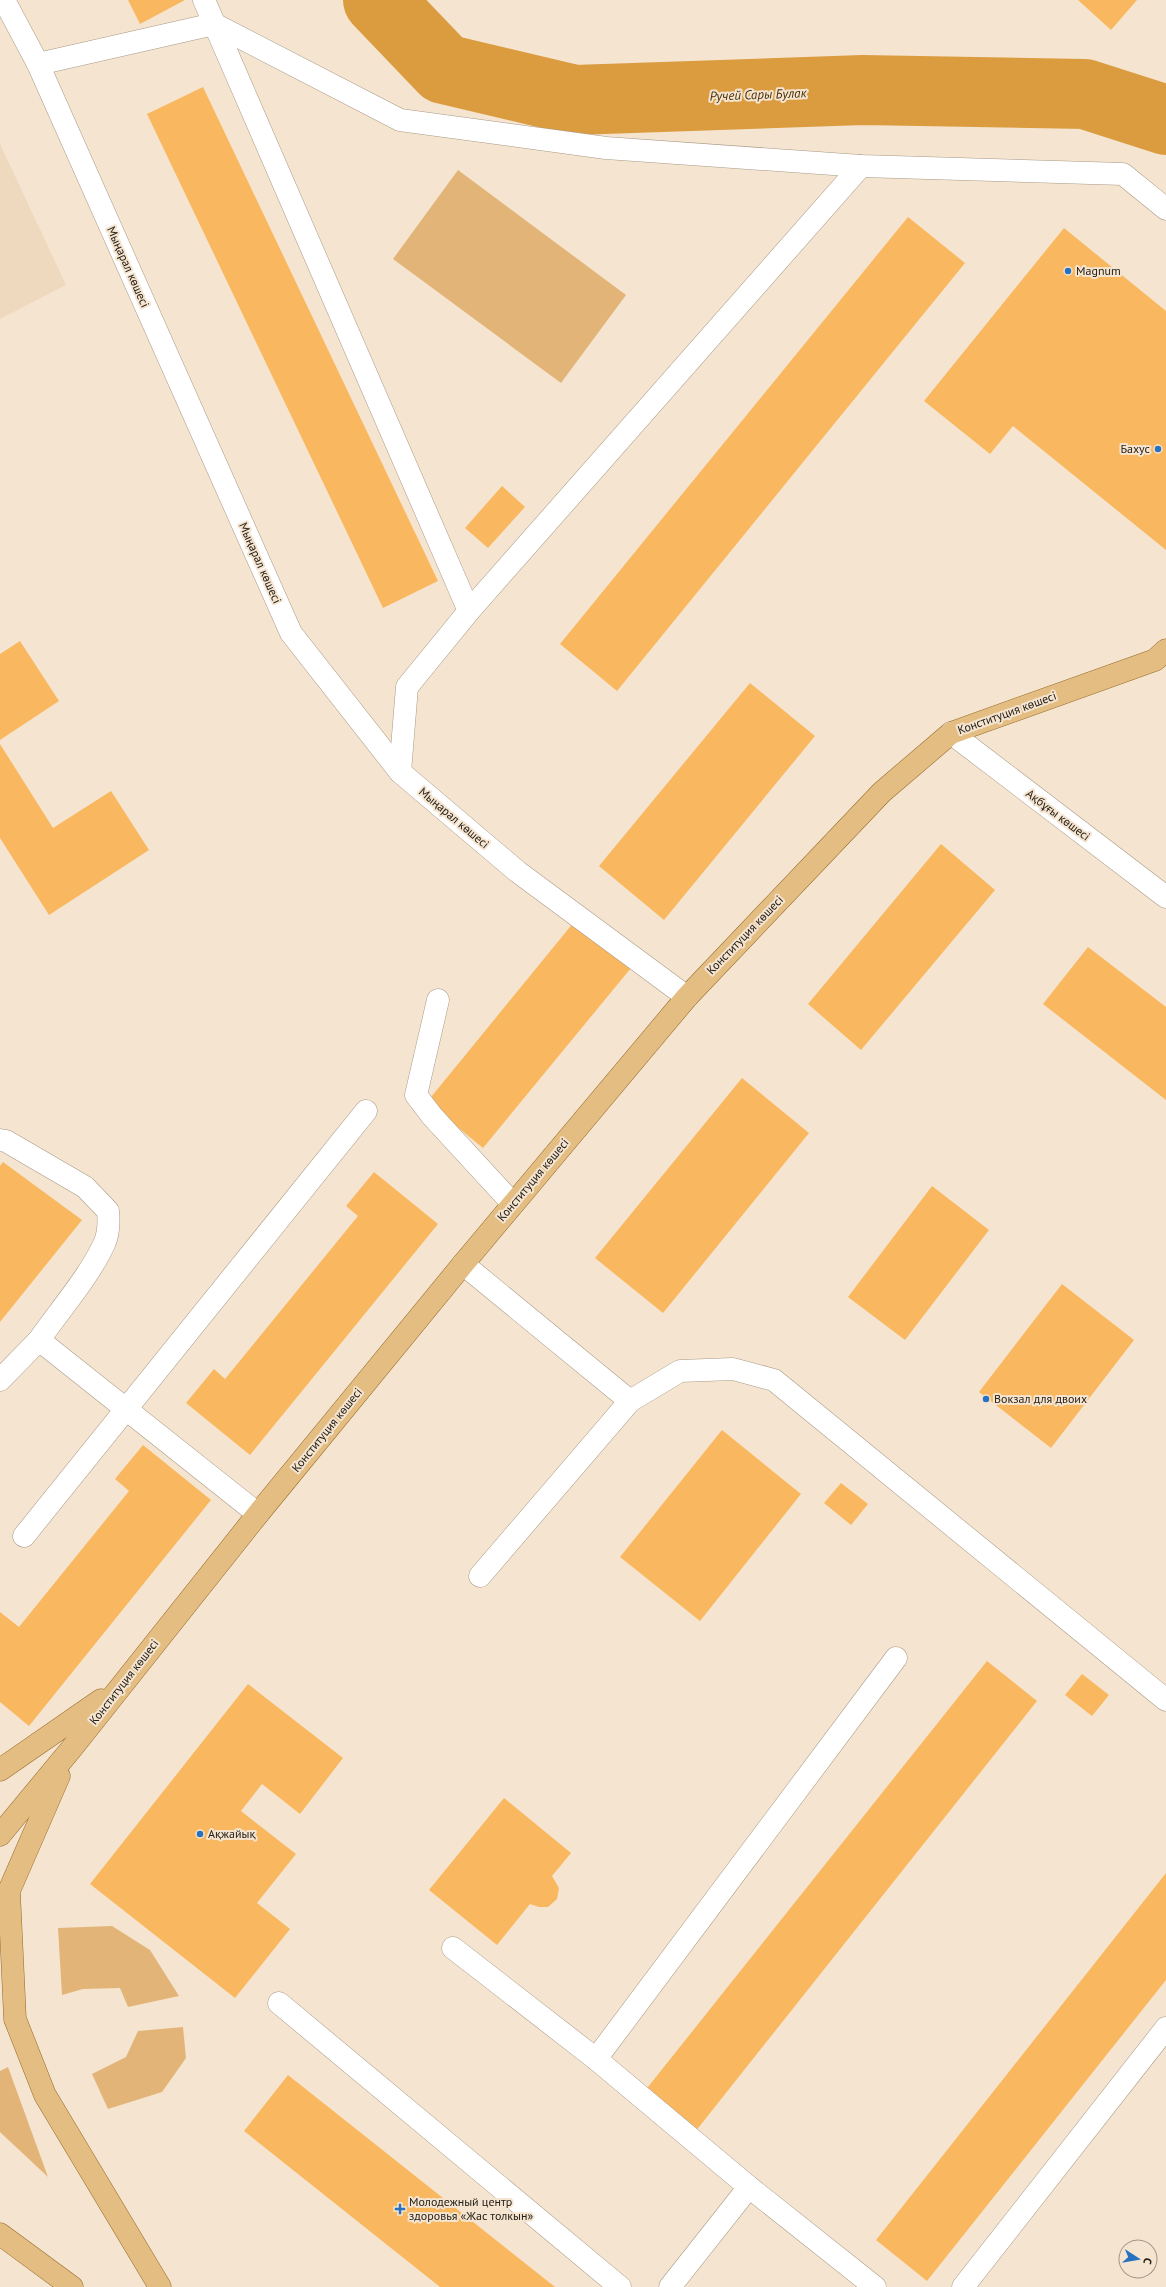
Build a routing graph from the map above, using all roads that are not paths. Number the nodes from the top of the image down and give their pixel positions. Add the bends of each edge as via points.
1 (4, 0) edge
2 (204, 0) edge
3 (214, 24) junction
4 (38, 64) junction
5 (861, 166) junction
6 (1166, 209) edge
7 (469, 611) junction
8 (1166, 650) edge
9 (951, 734) junction
10 (400, 772) junction
11 (1166, 897) edge
12 (687, 997) junction
13 (438, 1000) dead end
14 (366, 1111) dead end
15 (0, 1140) edge
16 (513, 1204) junction
17 (463, 1264) junction
18 (39, 1340) junction
19 (0, 1380) edge
20 (630, 1401) junction
21 (127, 1408) junction
22 (258, 1514) junction
23 (24, 1536) dead end
24 (480, 1576) dead end
25 (896, 1658) dead end
26 (119, 1688) junction
27 (1164, 1696) edge
28 (72, 1748) junction
29 (0, 1770) edge
30 (0, 1834) edge
31 (453, 1948) dead end
32 (279, 2003) dead end
33 (1166, 2028) edge
34 (596, 2059) junction
35 (750, 2187) junction
36 (0, 2234) edge
37 (72, 2287) edge
38 (160, 2287) edge
39 (620, 2287) edge
40 (670, 2287) edge
41 (875, 2287) edge
42 (963, 2287) edge

1 - 4 street, Мыңарал көшесі
2 - 3 street
3 - 4 street
3 - 5 street via 400,120 606,148
3 - 7 street
4 - 10 street, Мыңарал көшесі via 291,633
5 - 6 street via 1123,174
5 - 7 street
7 - 10 street via 407,687
8 - 9 main road, Конституция көшесі via 1155,660
9 - 11 street, Ақбұғы көшесі
9 - 12 main road, Конституция көшесі via 882,792
10 - 12 street, Мыңарал көшесі via 518,872
12 - 16 main road, Конституция көшесі
13 - 16 street via 416,1095 432,1116
14 - 21 street
15 - 18 street via 85,1186 108,1212 109,1229 105,1242 93,1264
16 - 17 main road, Конституция көшесі
17 - 20 street
17 - 22 main road, Конституция көшесі
18 - 19 street
18 - 21 street
20 - 24 street
20 - 27 street via 680,1371 733,1369 774,1380
21 - 22 street
21 - 23 street
22 - 26 main road, Конституция көшесі
25 - 34 street
26 - 28 main road, Конституция көшесі
26 - 29 main road
28 - 30 main road, Конституция көшесі
28 - 38 main road via 9,1891 15,2019 45,2095
31 - 34 street
32 - 39 street
33 - 42 street
34 - 35 street
35 - 40 street
35 - 41 street
36 - 37 main road

